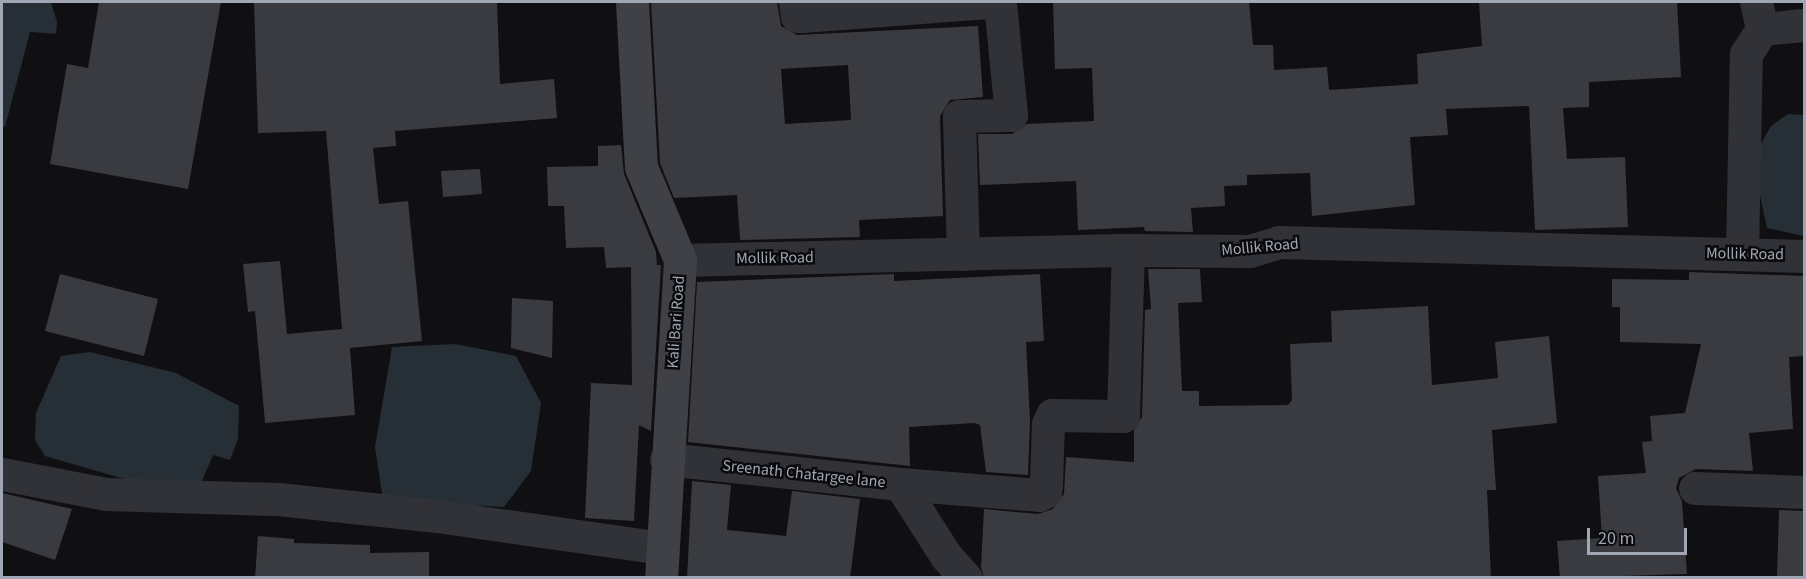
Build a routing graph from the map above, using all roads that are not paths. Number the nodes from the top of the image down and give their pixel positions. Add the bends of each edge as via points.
1 (632, 2) edge
2 (795, 2) edge
3 (990, 2) edge
4 (1000, 2) edge
5 (1759, 15) edge
6 (1804, 25) edge
7 (1128, 250) junction
8 (963, 254) junction
9 (1742, 254) junction
10 (1804, 256) edge
11 (680, 260) junction
12 (666, 459) junction
13 (2, 474) edge
14 (900, 484) junction
15 (1695, 488) dead end
16 (1804, 492) edge
17 (662, 563) edge
18 (966, 578) edge

1 - 11 street, Kali Bari Road via 640,167
2 - 3 street via 797,16 802,16
4 - 8 street via 1011,115 959,116
5 - 6 street
5 - 9 street via 1746,54
7 - 8 street, Mollik Road
7 - 9 street, Mollik Road via 1250,251 1280,242
7 - 14 street via 1123,417 1052,415 1047,424 1045,492 1039,495
8 - 11 street, Mollik Road
9 - 10 street, Mollik Road
11 - 12 street, Kali Bari Road
12 - 14 street, Sreenath Chatargee lane
12 - 17 street, Kali Bari Road
13 - 17 street via 106,494 278,499 437,516
14 - 18 street, Sreenath Chatargee lane via 946,556
15 - 16 street

